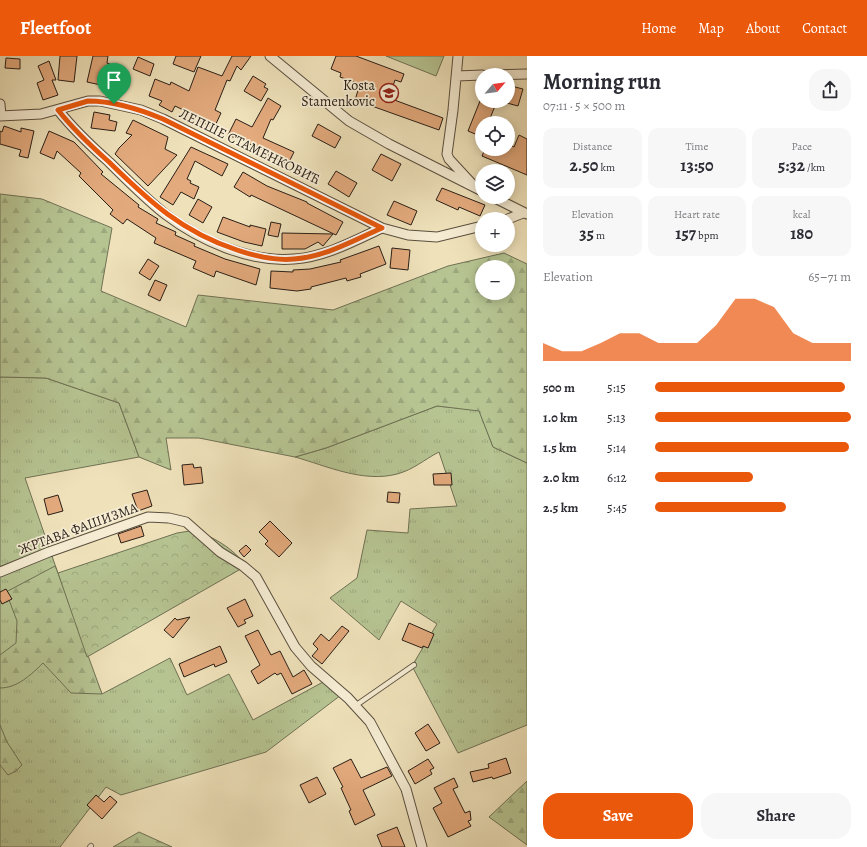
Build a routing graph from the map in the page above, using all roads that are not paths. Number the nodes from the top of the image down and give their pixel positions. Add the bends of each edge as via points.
1 (270, 56) edge
2 (458, 56) edge
3 (515, 74) edge
4 (527, 74) edge
5 (475, 75) edge
6 (457, 76) junction
7 (0, 104) edge
8 (58, 110) junction
9 (1, 116) edge
10 (475, 186) edge
11 (475, 188) edge
12 (507, 204) edge
13 (525, 213) edge
14 (515, 217) edge
15 (382, 228) junction
16 (475, 228) edge
17 (0, 572) edge
18 (414, 665) dead end
19 (356, 706) junction
20 (422, 847) edge

1 - 11 street via 349,121
2 - 6 street
3 - 4 street
5 - 6 street
6 - 10 street via 447,154
7 - 9 street, ЛЕПШЕ СТАМЕНКОВИЋ
8 - 9 street, ЛЕПШЕ СТАМЕНКОВИЋ via 31,116
8 - 15 street, ЛЕПШЕ СТАМЕНКОВИЋ via 88,101 100,101 141,110
8 - 15 street via 87,142 150,202 185,227 218,244 256,256 293,260 334,249
12 - 13 street
13 - 14 street
15 - 16 street, ЛЕПШЕ СТАМЕНКОВИЋ via 408,235 437,237
17 - 19 street, ЖРТАВА ФАШИЗМА via 148,518 168,518 186,522 220,552 256,577 295,647 311,666
18 - 19 lane
19 - 20 street, ЖРТАВА ФАШИЗМА via 370,722 406,789

